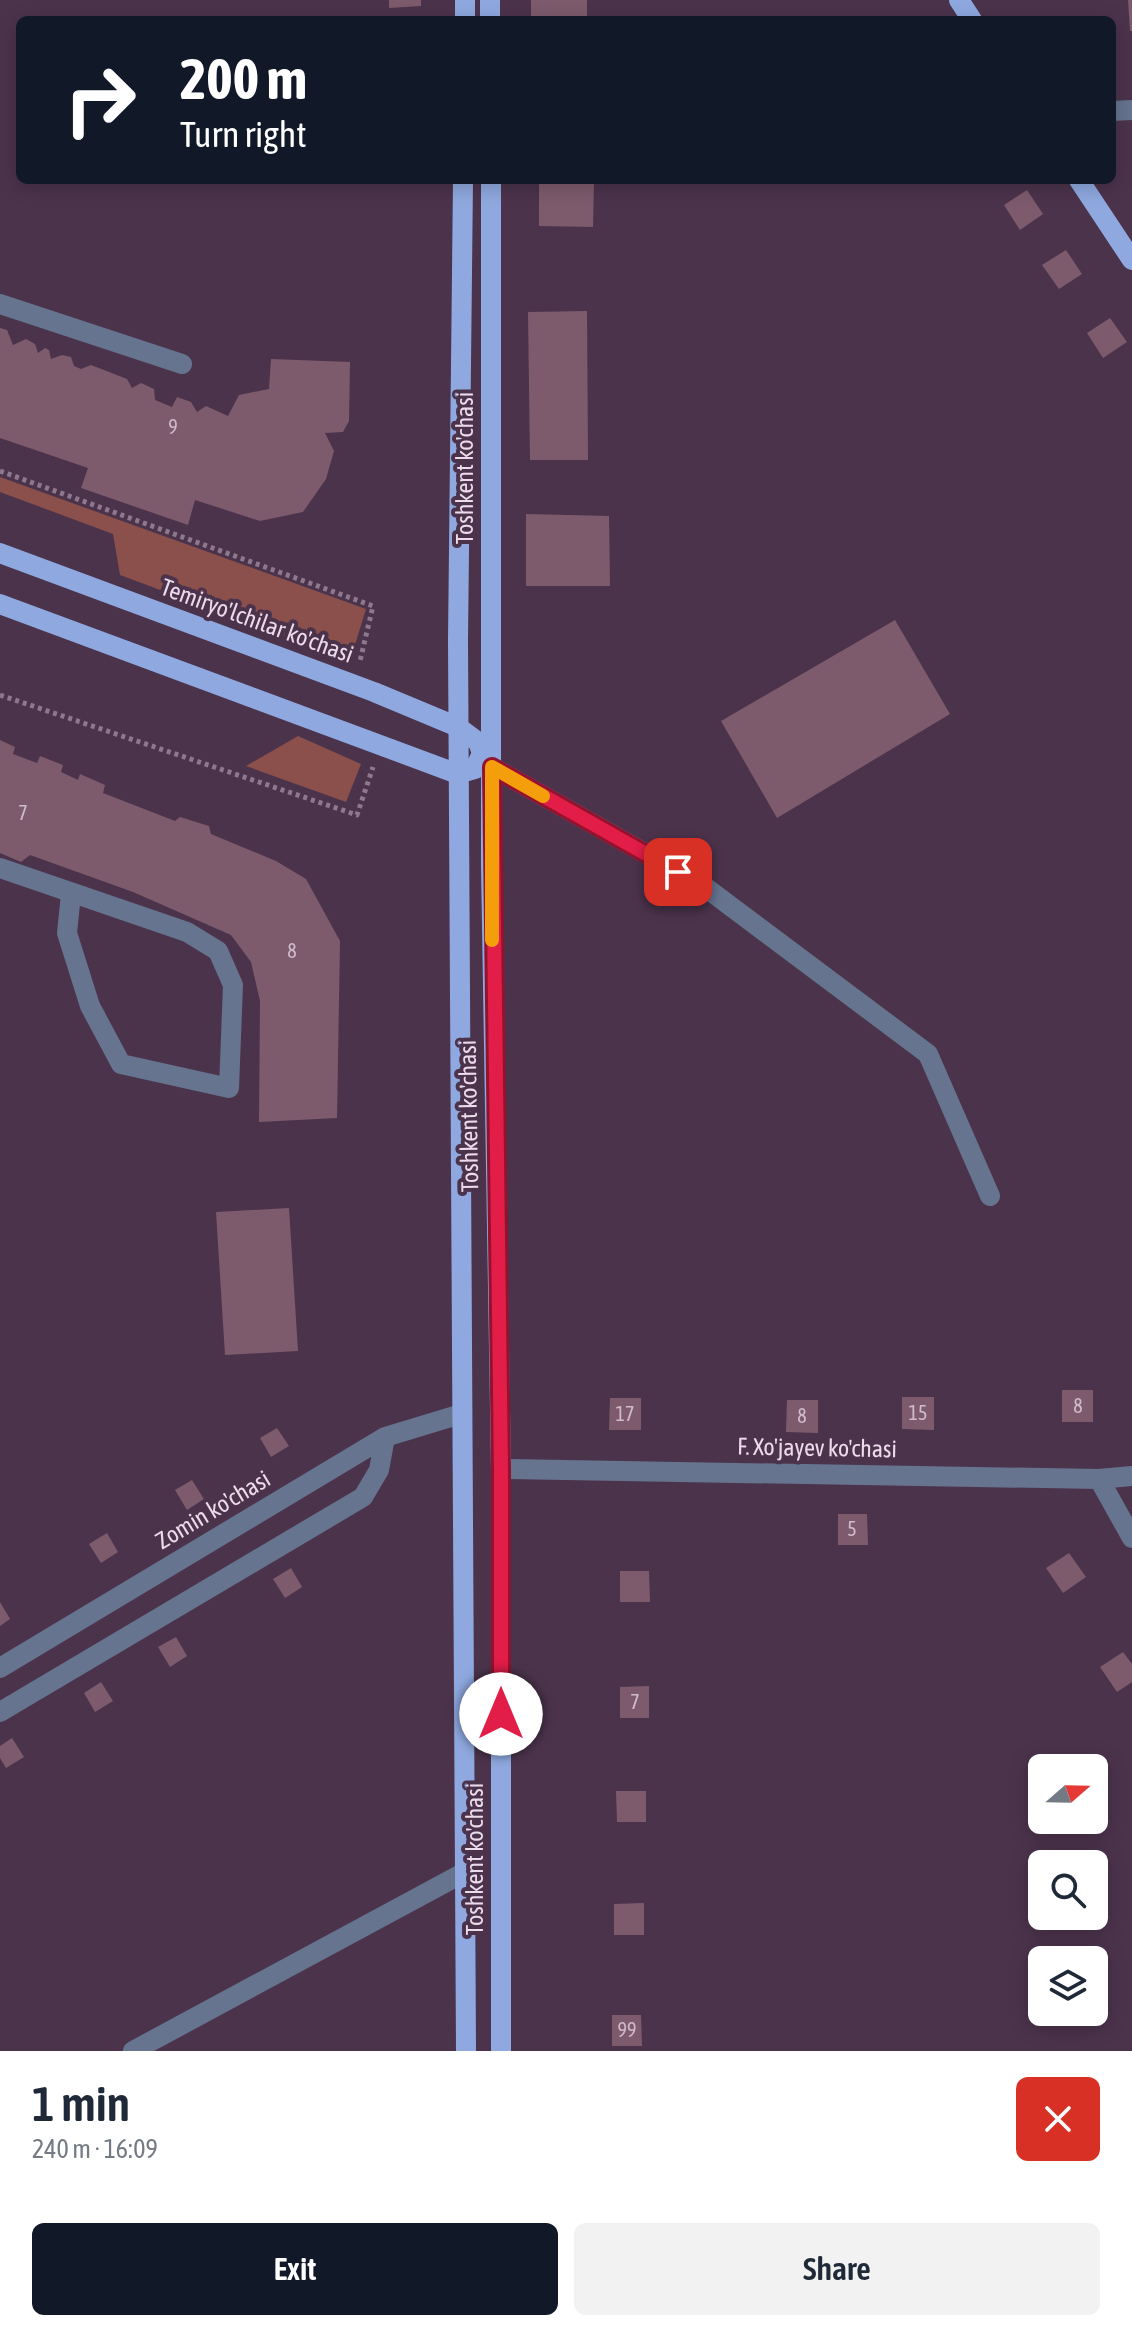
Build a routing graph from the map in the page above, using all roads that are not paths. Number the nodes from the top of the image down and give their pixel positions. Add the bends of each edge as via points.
1 (463, 184) edge
2 (491, 184) edge
3 (1082, 184) edge
4 (1132, 260) edge
5 (0, 304) edge
6 (182, 364) dead end
7 (0, 553) edge
8 (0, 604) edge
9 (458, 727) junction
10 (488, 761) junction
11 (458, 774) junction
12 (0, 868) edge
13 (71, 894) junction
14 (990, 1196) dead end
15 (461, 1414) junction
16 (385, 1437) junction
17 (501, 1469) junction
18 (1132, 1476) edge
19 (1099, 1479) junction
20 (1132, 1538) edge
21 (0, 1668) edge
22 (0, 1712) edge
23 (465, 1872) junction
24 (133, 2051) edge
25 (466, 2051) edge
26 (501, 2051) edge

1 - 9 main road, Toshkent ko'chasi
2 - 10 main road, Toshkent ko'chasi
3 - 4 main road
5 - 6 street
7 - 9 main road, Temiryo'lchilar ko'chasi
8 - 11 main road
9 - 10 main road, Temiryo'lchilar ko'chasi via 478,742
9 - 11 main road, Toshkent ko'chasi
10 - 11 main road
10 - 14 street via 705,887 928,1054
10 - 17 main road, Toshkent ko'chasi
11 - 15 main road, Toshkent ko'chasi
12 - 13 street
13 - 13 street via 187,932 218,951 233,985 229,1088 121,1064 90,1006 67,933
15 - 16 street, Zomin ko'chasi
15 - 23 main road, Toshkent ko'chasi
16 - 21 street, Zomin ko'chasi
16 - 22 street via 379,1470 363,1497
17 - 19 street, F. Xo'jayev ko'chasi
17 - 26 main road, Toshkent ko'chasi
18 - 19 street, F. Xo'jayev ko'chasi
19 - 20 street
23 - 24 street
23 - 25 main road, Toshkent ko'chasi

